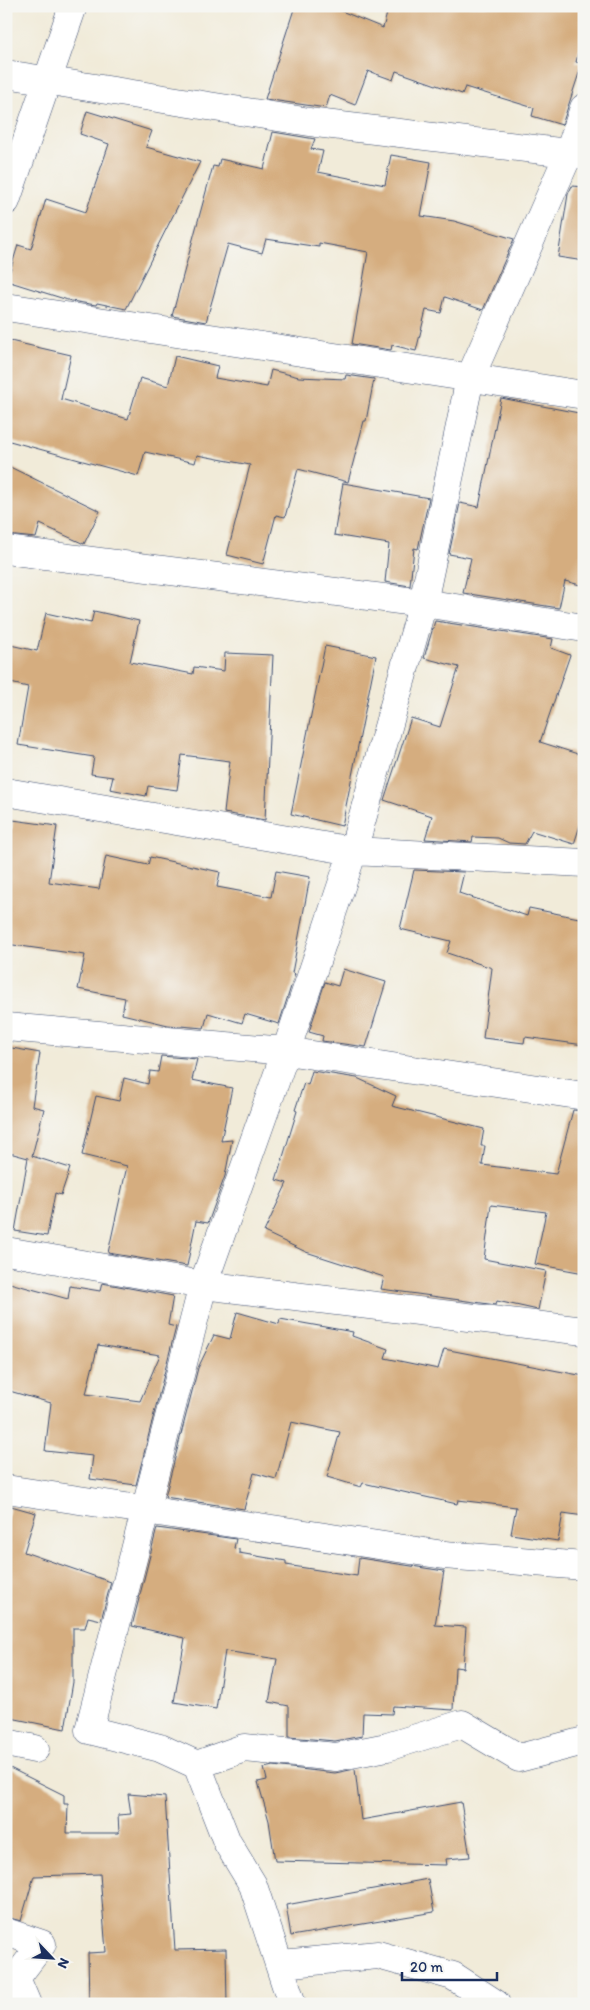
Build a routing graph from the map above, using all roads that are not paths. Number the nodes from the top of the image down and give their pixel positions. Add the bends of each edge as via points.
1 (73, 6) edge
2 (6, 74) edge
3 (48, 79) junction
4 (584, 108) edge
5 (576, 154) edge
6 (6, 201) edge
7 (6, 307) edge
8 (470, 378) junction
9 (584, 395) edge
10 (6, 550) edge
11 (423, 603) junction
12 (584, 628) edge
13 (6, 792) edge
14 (353, 851) junction
15 (584, 863) edge
16 (6, 1027) edge
17 (286, 1051) junction
18 (584, 1096) edge
19 (6, 1251) edge
20 (203, 1285) junction
21 (584, 1331) edge
22 (6, 1489) edge
23 (146, 1508) junction
24 (584, 1566) edge
25 (584, 1741) edge
26 (6, 1743) edge
27 (35, 1749) dead end
28 (197, 1765) junction
29 (6, 1932) edge
30 (281, 1964) junction
31 (27, 2004) edge
32 (292, 2004) edge
33 (496, 2004) edge

1 - 3 street
2 - 3 street
3 - 5 street via 316,123
3 - 6 street
4 - 5 street
5 - 8 street
7 - 8 street
8 - 9 street
8 - 11 street
10 - 11 street
11 - 12 street
11 - 14 street
13 - 14 street
14 - 15 street
14 - 17 street
16 - 17 street
17 - 18 street
17 - 20 street
19 - 20 street
20 - 21 street
20 - 23 street
22 - 23 street
23 - 24 street via 444,1555
23 - 28 street via 89,1730 160,1748
25 - 28 street via 519,1758 462,1724 387,1747 336,1757 244,1748
26 - 27 street
28 - 30 street via 226,1842 253,1885
29 - 31 street via 42,1944 16,1978
30 - 32 street
30 - 33 street via 378,1955 453,1976

